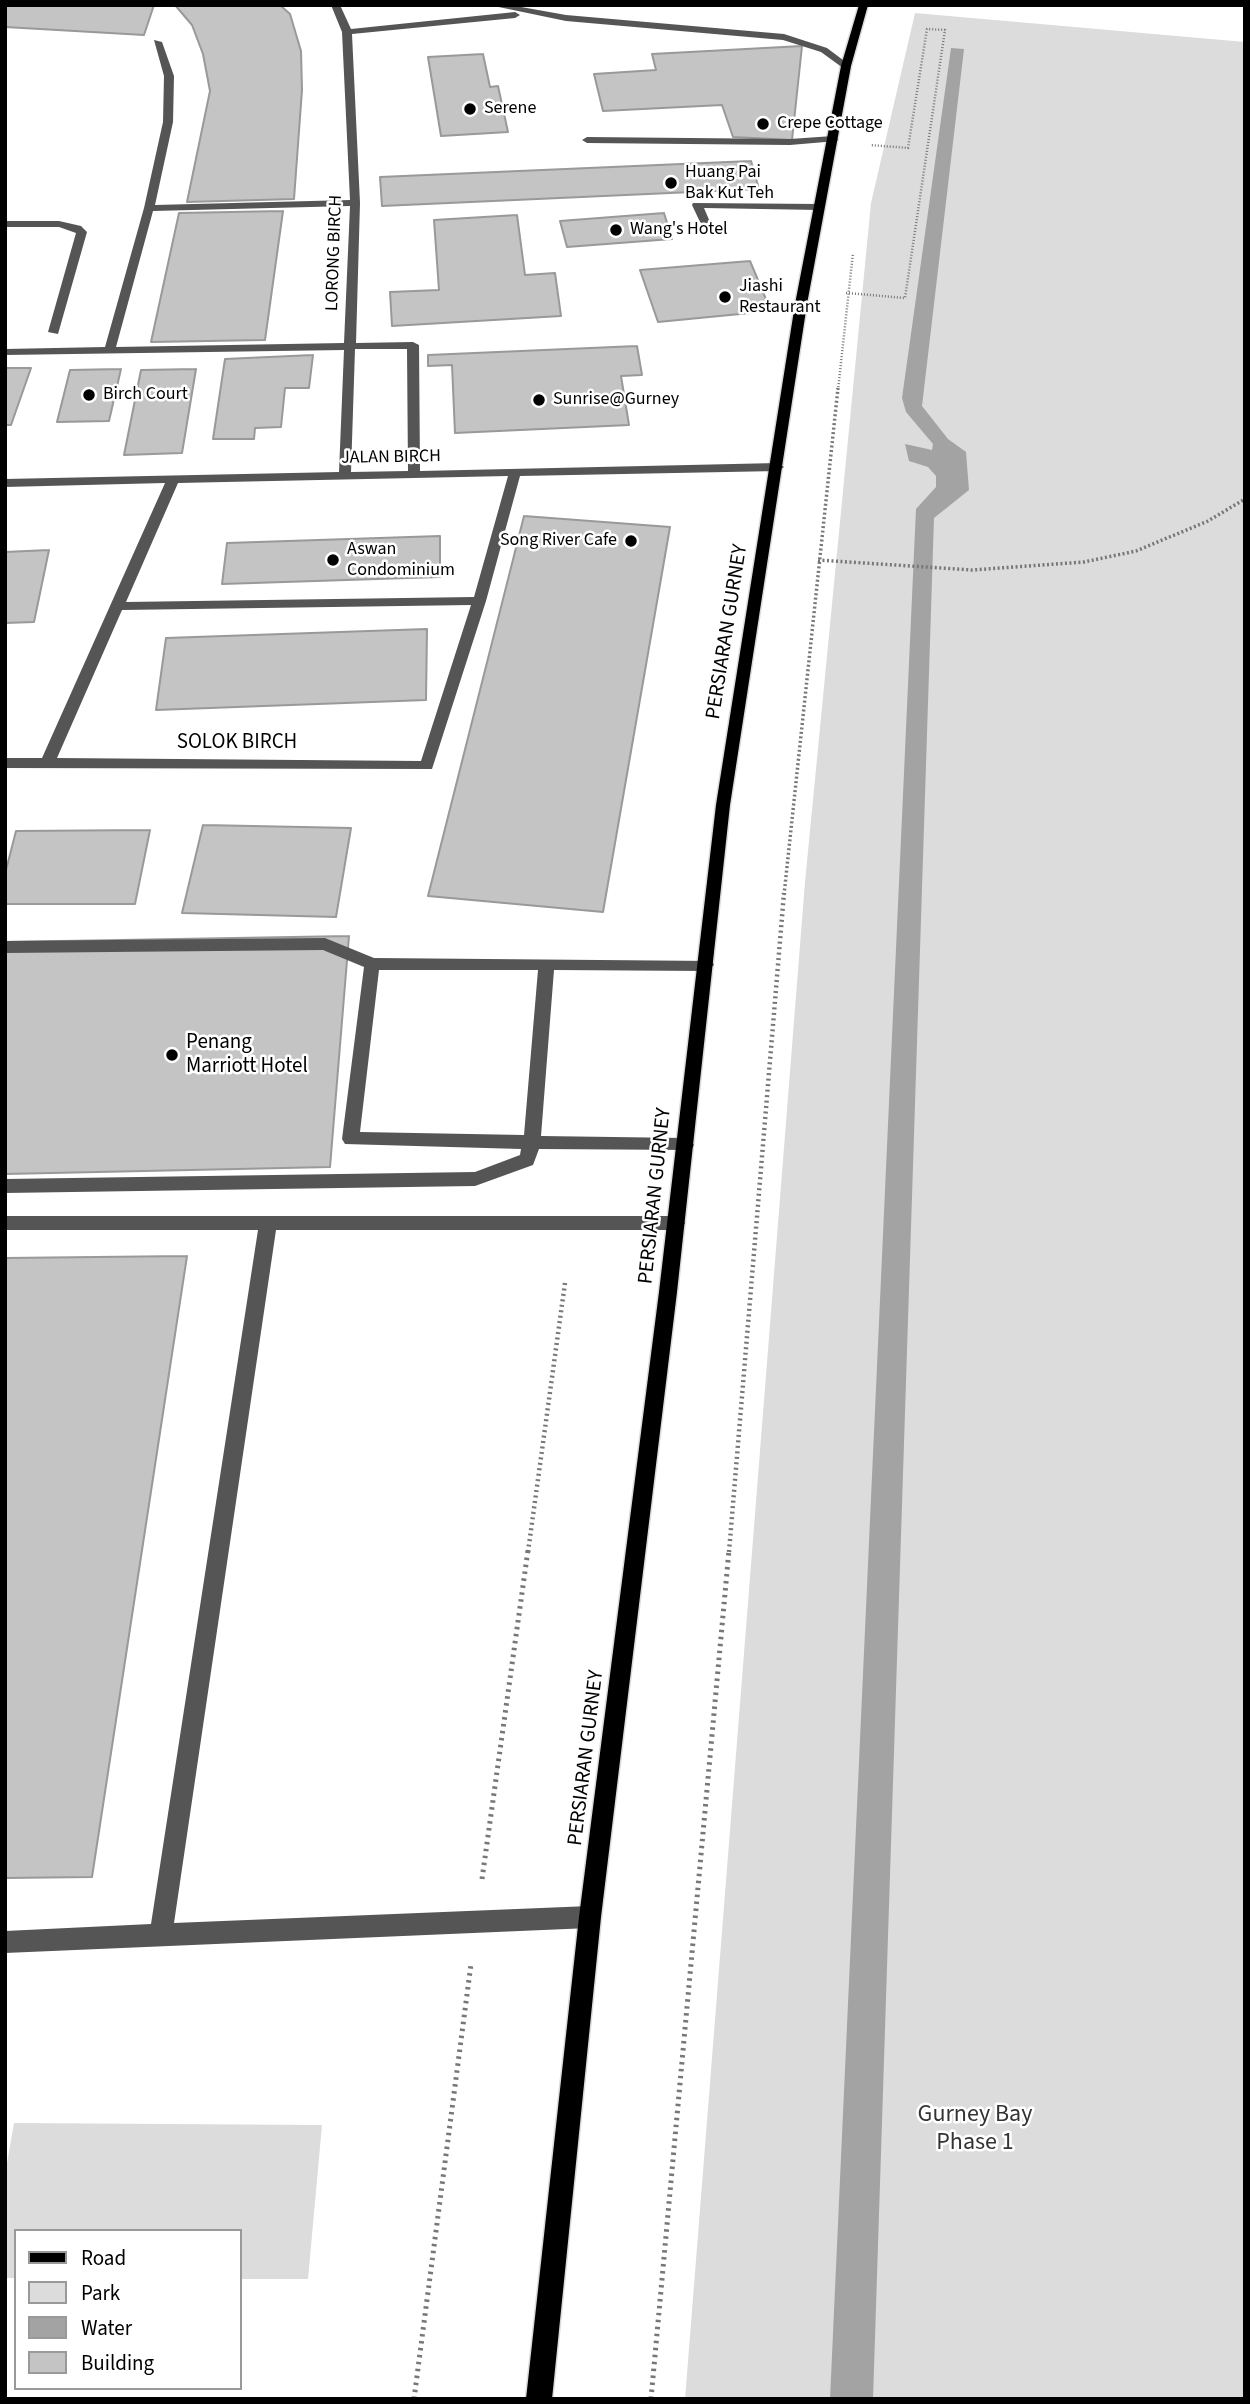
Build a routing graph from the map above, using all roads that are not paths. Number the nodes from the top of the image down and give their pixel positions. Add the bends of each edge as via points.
1 (335, 5) edge
2 (492, 5) edge
3 (864, 5) edge
4 (532, 13) junction
5 (347, 32) junction
6 (158, 41) dead end
7 (846, 66) junction
8 (833, 138) junction
9 (587, 140) dead end
10 (355, 203) junction
11 (819, 207) junction
12 (149, 208) junction
13 (705, 222) dead end
14 (5, 224) edge
15 (54, 332) dead end
16 (349, 346) junction
17 (5, 352) edge
18 (109, 352) junction
19 (778, 467) junction
20 (515, 472) junction
21 (414, 475) junction
22 (345, 476) junction
23 (173, 480) junction
24 (5, 483) edge
25 (479, 601) junction
26 (116, 606) junction
27 (48, 762) junction
28 (5, 763) edge
29 (5, 947) edge
30 (372, 964) junction
31 (546, 965) junction
32 (706, 965) junction
33 (532, 1142) junction
34 (685, 1145) junction
35 (5, 1186) edge
36 (5, 1223) edge
37 (268, 1223) junction
38 (676, 1223) junction
39 (590, 1917) junction
40 (161, 1935) junction
41 (5, 1942) edge
42 (539, 2399) edge

1 - 5 street, LORONG BIRCH
2 - 4 street
3 - 7 main road, PERSIARAN GURNEY
4 - 5 street
4 - 7 street via 785,37 824,50
5 - 10 street, LORONG BIRCH
6 - 12 street via 169,76 168,122
7 - 8 main road, PERSIARAN GURNEY
8 - 9 street via 790,142
8 - 11 main road, PERSIARAN GURNEY
10 - 12 street
10 - 16 street, LORONG BIRCH
11 - 13 street via 697,205
11 - 19 main road, PERSIARAN GURNEY
12 - 18 street
14 - 15 street via 59,224 82,232
16 - 18 street
16 - 21 street via 413,345
16 - 22 street, LORONG BIRCH
17 - 18 street
19 - 20 street, JALAN BIRCH
19 - 32 main road, PERSIARAN GURNEY via 723,805
20 - 21 street, JALAN BIRCH
20 - 25 street
21 - 22 street, JALAN BIRCH
22 - 23 street, JALAN BIRCH
23 - 24 street, JALAN BIRCH
23 - 26 street
25 - 26 street
25 - 27 street, SOLOK BIRCH via 427,766
26 - 27 street
27 - 28 street, SOLOK BIRCH
29 - 30 street via 325,944
30 - 31 street
30 - 33 street via 351,1139
31 - 32 street
31 - 33 street
32 - 34 main road, PERSIARAN GURNEY
33 - 34 street
33 - 35 street via 527,1160 475,1179
34 - 38 main road, PERSIARAN GURNEY
36 - 37 street
37 - 38 street
37 - 40 street
38 - 39 main road, PERSIARAN GURNEY
39 - 40 street
39 - 42 main road, PERSIARAN GURNEY
40 - 41 street

